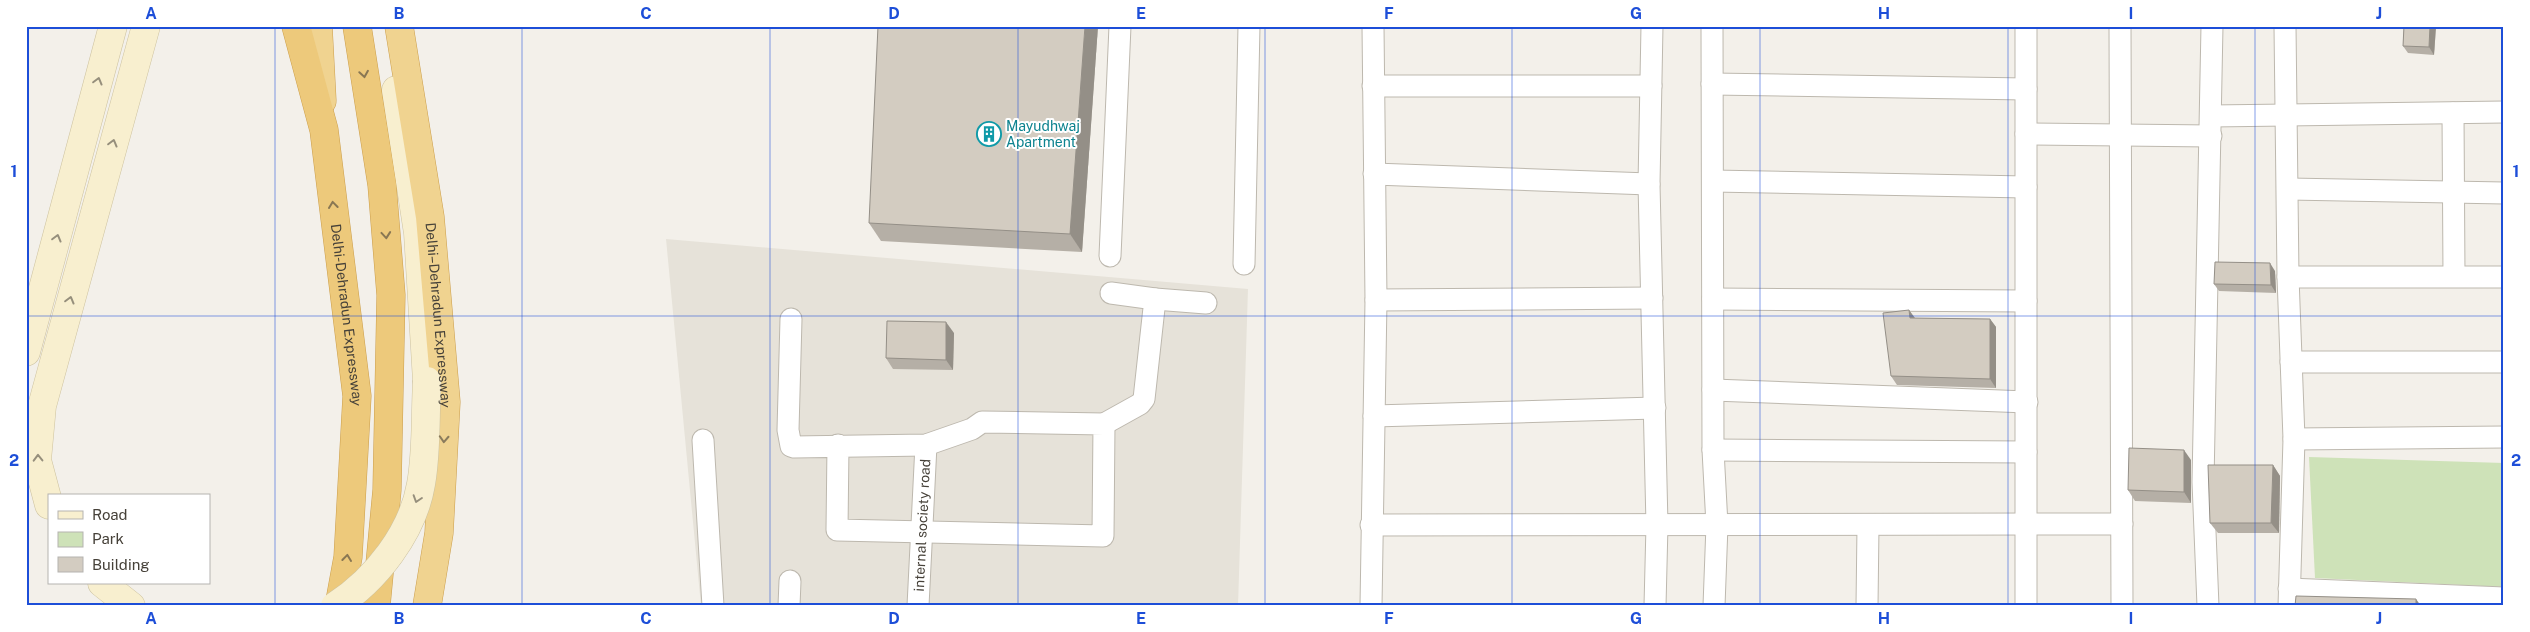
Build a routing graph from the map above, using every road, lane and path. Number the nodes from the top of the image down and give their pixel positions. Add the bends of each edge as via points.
1 (113, 26) edge
2 (146, 26) edge
3 (296, 26) edge
4 (318, 26) edge
5 (357, 26) edge
6 (386, 26) edge
7 (399, 26) edge
8 (1120, 26) edge
9 (1249, 26) edge
10 (1373, 26) edge
11 (1652, 26) edge
12 (1712, 26) edge
13 (2026, 26) edge
14 (2120, 26) edge
15 (2212, 26) edge
16 (2285, 26) edge
17 (1712, 84) junction
18 (1373, 86) junction
19 (1651, 86) junction
20 (2026, 89) junction
21 (2504, 112) edge
22 (2453, 113) junction
23 (2287, 114) junction
24 (2211, 126) junction
25 (324, 130) junction
26 (2026, 134) junction
27 (2120, 135) junction
28 (1374, 174) junction
29 (1713, 181) junction
30 (1649, 184) junction
31 (2026, 187) junction
32 (2289, 188) junction
33 (2504, 193) edge
34 (2455, 194) junction
35 (1110, 256) dead end
36 (1244, 264) dead end
37 (2454, 276) junction
38 (2504, 276) edge
39 (2288, 277) junction
40 (1110, 293) dead end
41 (1652, 298) junction
42 (1156, 299) junction
43 (1713, 299) junction
44 (1376, 300) junction
45 (2026, 301) junction
46 (1206, 303) dead end
47 (791, 319) dead end
48 (26, 352) edge
49 (2291, 362) junction
50 (2504, 362) edge
51 (1713, 390) junction
52 (2026, 402) junction
53 (1655, 408) junction
54 (1374, 416) junction
55 (1104, 424) junction
56 (2504, 437) edge
57 (2294, 439) junction
58 (704, 440) dead end
59 (838, 445) junction
60 (926, 445) junction
61 (1714, 450) junction
62 (2026, 452) junction
63 (48, 501) edge
64 (2122, 524) junction
65 (1372, 525) junction
66 (1657, 525) junction
67 (1717, 525) junction
68 (2026, 525) junction
69 (1868, 526) junction
70 (921, 532) junction
71 (790, 581) dead end
72 (103, 584) edge
73 (2289, 598) edge
74 (2504, 598) edge
75 (131, 606) edge
76 (337, 606) edge
77 (376, 606) edge
78 (427, 606) edge
79 (713, 606) edge
80 (789, 606) edge
81 (918, 606) edge
82 (1370, 606) edge
83 (1656, 606) edge
84 (1714, 606) edge
85 (1867, 606) edge
86 (2026, 606) edge
87 (2122, 606) edge
88 (2208, 606) edge

48 -> 1 main road
63 -> 2 main road via 37,460 42,406
3 - 25 highway, Delhi-Dehradun Expressway
4 - 25 highway
5 -> 77 highway via 382,185 391,295 387,490
6 -> 76 main road, bridge via 418,233 428,381 421,484 408,522 388,557
7 -> 78 highway, Delhi–Dehradun Expressway via 430,217 446,402 439,534
8 - 35 street
9 - 36 street
10 - 18 street
11 - 19 street
12 - 17 street
13 - 20 street
14 - 27 street
15 - 24 street
16 - 23 street
17 - 20 street
17 - 29 street
18 - 19 street
18 - 28 street
19 - 30 street
20 - 26 street
21 - 22 street
22 - 23 street
22 - 34 street
23 - 24 street
23 - 32 street
24 - 27 street
24 - 88 street via 2203,482
76 -> 25 highway, Delhi-Dehradun Expressway via 348,557 357,396
26 - 27 street
26 - 31 street
27 - 64 street
28 - 30 street
28 - 44 street
29 - 31 street
29 - 43 street
30 - 41 street
31 - 45 street
32 - 34 street
32 - 39 street
33 - 34 street
34 - 37 street
37 - 38 street
37 - 39 street
39 - 49 street
40 - 42 street
41 - 44 street
41 - 53 street
42 - 46 street
42 - 55 street via 1144,399
43 - 45 street
43 - 51 street
44 - 54 street
45 - 52 street
47 - 59 street, internal society road via 788,430 791,446
49 - 50 street
49 - 57 street
51 - 52 street
51 - 61 street
52 - 62 street
53 - 54 street
53 - 66 street
54 - 65 street
55 - 60 street, internal society road via 982,422
55 - 70 street via 1103,536
56 - 57 street
57 - 73 street
58 - 79 street
59 - 60 street, internal society road
59 - 70 street via 837,530
60 - 70 street, internal society road
61 - 62 street
61 - 67 street
62 - 68 street
64 - 68 street
64 - 87 street
65 - 66 street
65 - 82 street
66 - 67 street
66 - 83 street
67 - 69 street
67 - 84 street
68 - 69 street
68 - 86 street
69 - 85 street
70 - 81 street, internal society road
71 - 80 street
72 - 75 main road
73 - 74 street

